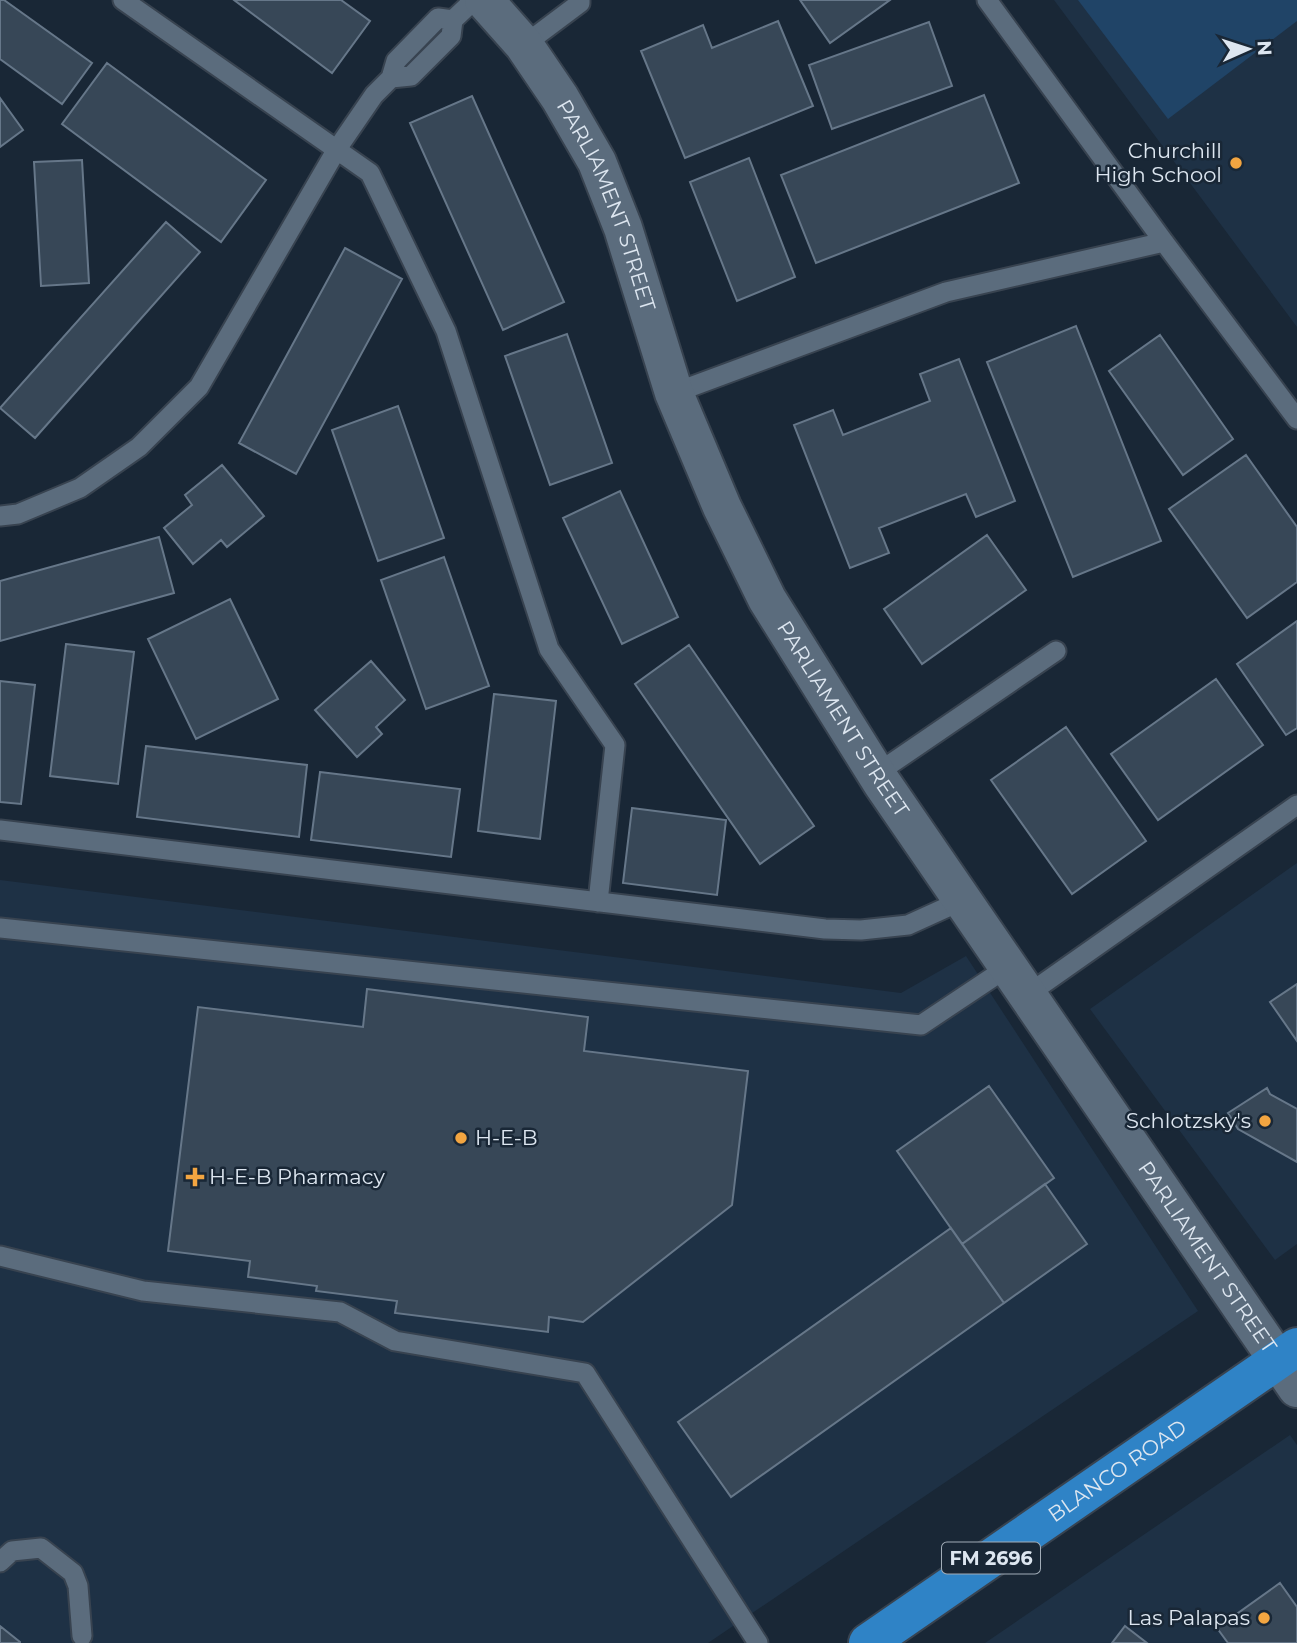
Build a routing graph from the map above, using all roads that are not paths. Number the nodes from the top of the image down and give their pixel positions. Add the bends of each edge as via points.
1 (124, 0) edge
2 (474, 0) edge
3 (580, 0) edge
4 (987, 0) edge
5 (468, 10) edge
6 (524, 45) junction
7 (337, 149) junction
8 (1164, 242) junction
9 (674, 393) junction
10 (1297, 419) edge
11 (0, 516) edge
12 (1056, 651) dead end
13 (876, 774) junction
14 (1297, 805) edge
15 (0, 830) edge
16 (963, 900) junction
17 (598, 902) junction
18 (0, 928) edge
19 (1017, 981) junction
20 (0, 1256) edge
21 (1290, 1366) edge
22 (0, 1562) edge
23 (82, 1636) dead end
24 (758, 1643) edge
25 (868, 1643) edge

1 - 7 lane
2 - 5 lane
3 - 6 lane
4 - 8 lane
5 - 6 street, PARLIAMENT STREET
5 - 7 lane via 451,36 411,76 391,78 374,95
6 - 9 street, PARLIAMENT STREET via 597,162 623,228
7 - 11 lane via 199,387 139,447 80,488 18,514
7 - 17 lane via 370,173 446,331 549,649 615,745
8 - 9 lane via 946,292
8 - 10 lane
9 - 13 street, PARLIAMENT STREET via 722,507 768,599
12 - 13 lane
13 - 16 street, PARLIAMENT STREET
14 - 19 lane
15 - 17 lane
16 - 17 lane via 908,925 861,930
16 - 19 street, PARLIAMENT STREET
18 - 19 lane via 921,1025
19 - 21 street, PARLIAMENT STREET
20 - 24 lane via 143,1291 340,1312 395,1341 585,1373
21 - 25 main road, BLANCO ROAD / FM 2696
22 - 23 lane via 12,1551 41,1548 73,1573

